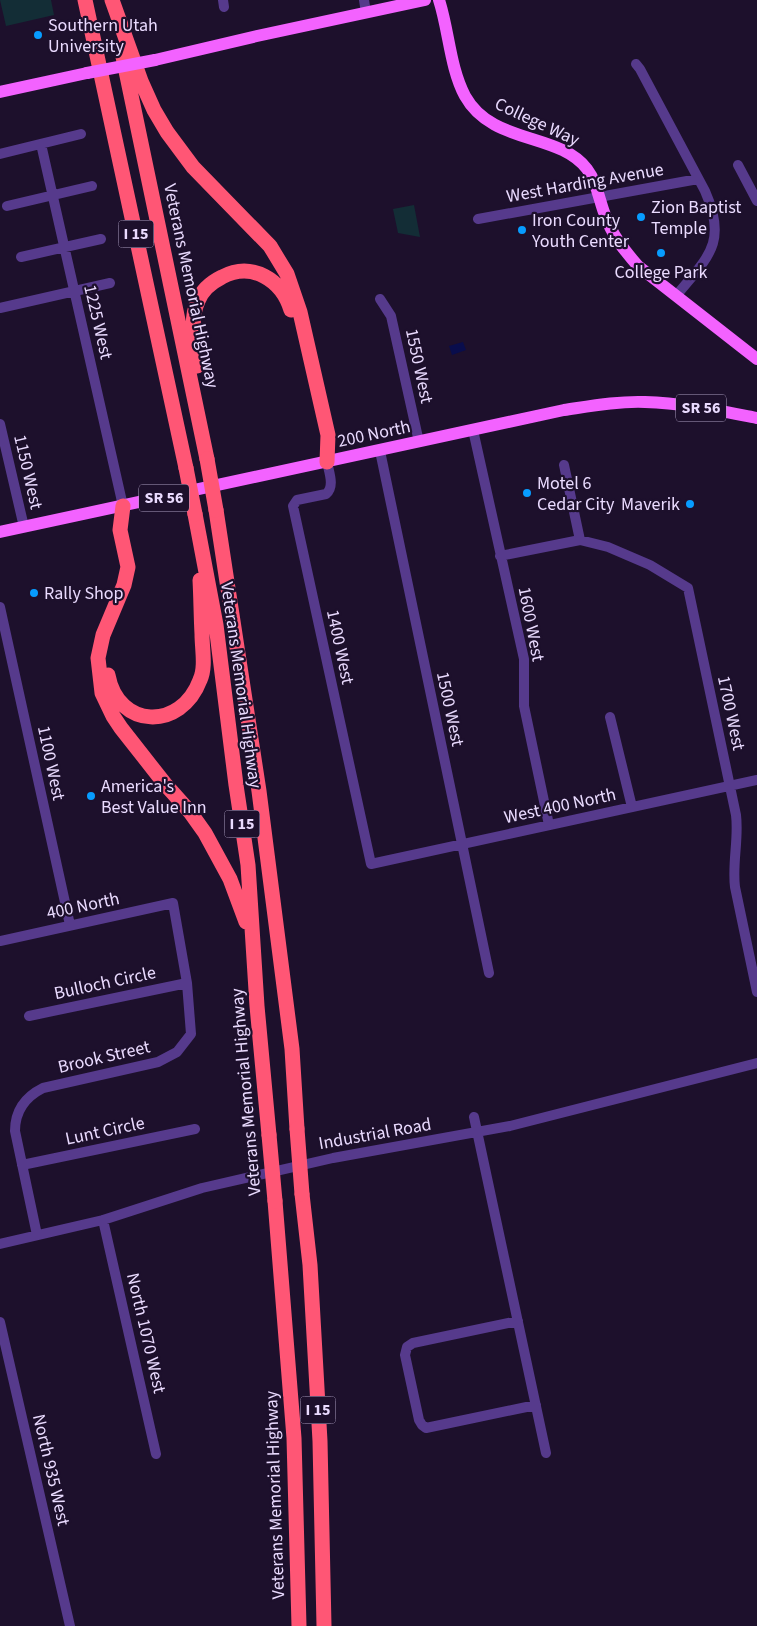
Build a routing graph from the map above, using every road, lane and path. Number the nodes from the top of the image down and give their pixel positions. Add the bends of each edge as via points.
1 (85, 0) edge
2 (111, 0) edge
3 (425, 0) edge
4 (439, 0) edge
5 (365, 6) edge
6 (636, 64) dead end
7 (0, 92) edge
8 (81, 134) dead end
9 (41, 144) junction
10 (0, 154) edge
11 (738, 165) dead end
12 (698, 179) junction
13 (92, 186) dead end
14 (53, 196) junction
15 (599, 198) junction
16 (757, 201) edge
17 (7, 206) dead end
18 (478, 219) dead end
19 (102, 240) dead end
20 (64, 248) junction
21 (20, 257) dead end
22 (110, 283) dead end
23 (74, 291) junction
24 (676, 296) junction
25 (380, 299) dead end
26 (0, 308) edge
27 (757, 359) edge
28 (757, 418) edge
29 (0, 424) edge
30 (472, 430) junction
31 (204, 437) junction
32 (419, 442) junction
33 (380, 451) junction
34 (327, 462) junction
35 (564, 464) dead end
36 (123, 506) junction
37 (24, 527) junction
38 (0, 532) edge
39 (198, 535) junction
40 (580, 540) junction
41 (500, 556) junction
42 (0, 607) edge
43 (610, 717) dead end
44 (757, 780) edge
45 (730, 786) junction
46 (632, 807) junction
47 (549, 825) junction
48 (462, 844) junction
49 (371, 864) joint
50 (174, 903) joint
51 (70, 926) junction
52 (0, 941) edge
53 (489, 974) dead end
54 (187, 983) junction
55 (757, 992) edge
56 (257, 1006) junction
57 (29, 1016) dead end
58 (757, 1063) edge
59 (474, 1117) dead end
60 (195, 1129) dead end
61 (477, 1133) junction
62 (22, 1165) junction
63 (103, 1220) junction
64 (37, 1235) junction
65 (0, 1244) edge
66 (518, 1321) junction
67 (0, 1322) edge
68 (536, 1405) junction
69 (546, 1453) dead end
70 (156, 1454) dead end
71 (70, 1626) edge
72 (299, 1626) edge
73 (324, 1626) edge

1 - 39 highway, Veterans Memorial Highway / I 15, bridge
2 - 31 highway, Veterans Memorial Highway / I 15
2 - 34 highway via 141,82 166,132 193,167 270,246 287,274 300,312 328,435
3 - 5 main road
4 - 15 main road, College Way via 457,78 465,97 477,112 504,130 575,157 587,169
5 - 7 main road, bridge via 257,36
6 - 12 street
8 - 9 street
9 - 10 street
9 - 14 street, 1225 West
11 - 16 street
12 - 15 street, West Harding Avenue
12 - 24 street via 712,208 714,240 703,264
13 - 14 street
14 - 17 street
14 - 20 street, 1225 West
15 - 18 street, West Harding Avenue
15 - 24 main road, College Way via 623,250
19 - 20 street
20 - 21 street
20 - 23 street, 1225 West
22 - 23 street
23 - 26 street
23 - 36 street, 1225 West
24 - 27 main road, College Way
25 - 32 street, 1550 West via 392,316
28 - 30 main road, 200 North / SR 56 via 676,404 621,402 564,410
29 - 37 street, 1150 West
30 - 32 main road, 200 North / SR 56
30 - 41 street, 1600 West
31 - 34 highway via 195,309 202,294 216,280 226,274 251,272 275,283 287,299
31 - 73 highway, Veterans Memorial Highway / I 15, bridge via 259,791 292,1049 310,1265 320,1441
32 - 33 main road, 200 North / SR 56
33 - 34 main road, 200 North / SR 56
33 - 48 street, 1500 West
34 - 36 main road, 200 North / SR 56
34 - 49 street, 1400 West via 330,491 297,500 293,506
35 - 40 street
36 - 37 main road, 200 North / SR 56
36 - 39 highway via 130,524 136,565 132,587 110,637 107,671 119,702 138,714 168,716 179,710 193,695 201,679
36 - 56 highway via 120,530 128,567 124,585 102,635 98,658 102,693 121,728 205,833 230,879 251,947
37 - 38 main road, 200 North / SR 56
39 - 56 highway, Veterans Memorial Highway / I 15 via 216,625 248,865
40 - 41 street, 1700 West
40 - 45 street, 1700 West via 608,547 650,565 688,588
41 - 47 street, 1600 West via 524,659 524,706
42 - 51 street, 1100 West
43 - 46 street
44 - 45 street, West 400 North
45 - 46 street, West 400 North
45 - 55 street, 1700 West via 737,821 735,887
46 - 47 street, West 400 North
47 - 48 street, West 400 North
48 - 49 street, West 400 North
48 - 53 street, 1500 West
50 - 51 street, 400 North
50 - 54 street, Brook Street
51 - 52 street, 400 North
54 - 57 street, Bulloch Circle
54 - 62 street, Brook Street via 191,1034 177,1052 158,1062 43,1088 27,1099 18,1112 15,1125
56 - 72 highway, Veterans Memorial Highway / I 15, bridge via 294,1438
58 - 61 street, Industrial Road
59 - 61 street
60 - 62 street, Lunt Circle
61 - 63 street, Industrial Road via 333,1158 248,1177 189,1191
61 - 66 street
62 - 64 street, Brook Street
63 - 64 street, Industrial Road
63 - 70 street, North 1070 West
64 - 65 street, Industrial Road
66 - 68 street
66 - 68 street via 411,1344 405,1352 411,1383 420,1423 426,1428
67 - 71 street, North 935 West
68 - 69 street

